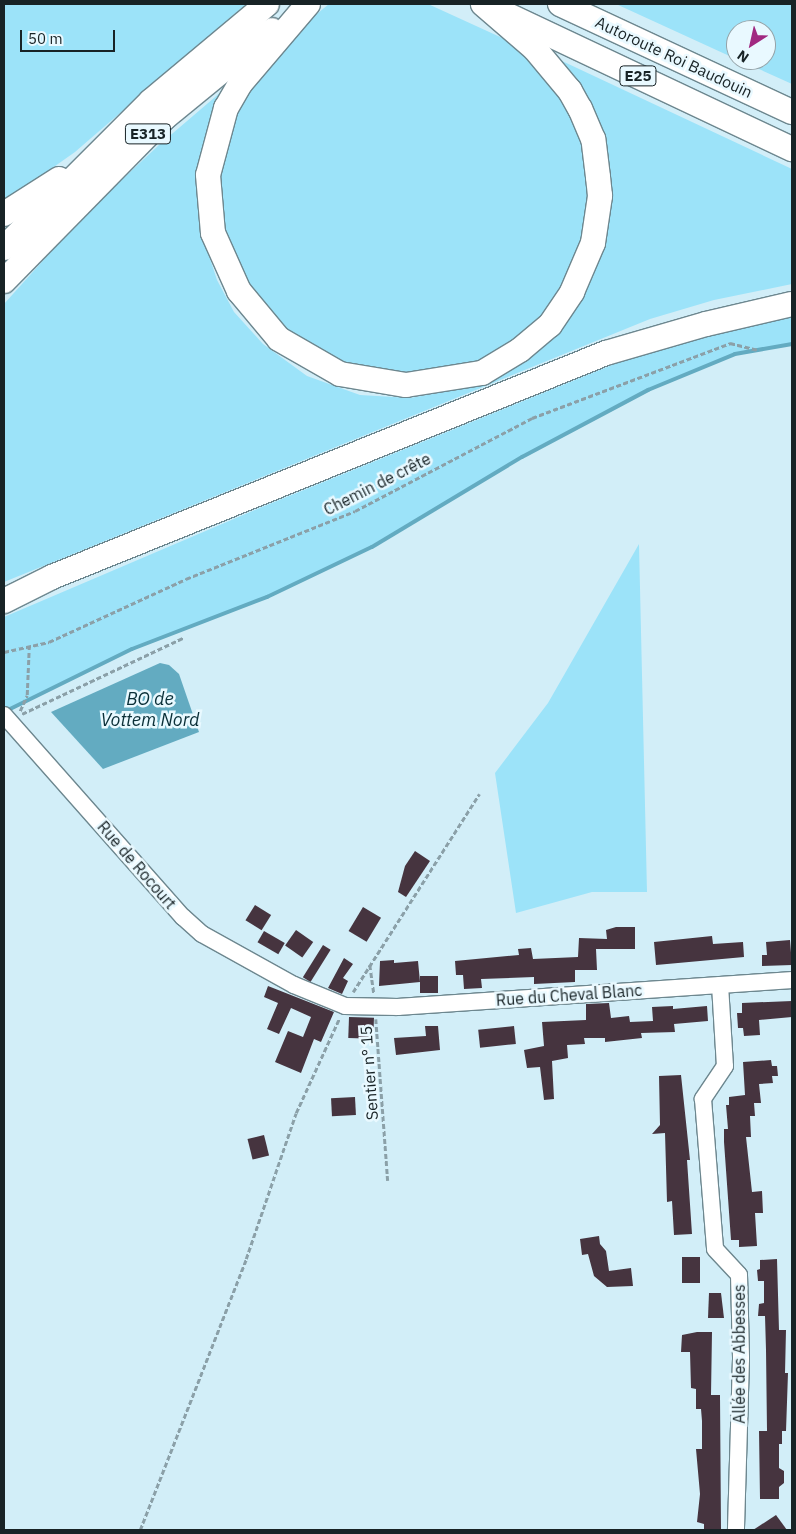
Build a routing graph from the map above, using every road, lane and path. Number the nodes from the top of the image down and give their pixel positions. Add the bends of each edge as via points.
1 (267, 4) edge
2 (307, 4) edge
3 (484, 4) edge
4 (560, 4) edge
5 (791, 111) edge
6 (792, 149) edge
7 (86, 162) junction
8 (4, 214) edge
9 (4, 248) edge
10 (4, 281) edge
11 (792, 304) edge
12 (759, 350) dead end
13 (4, 600) edge
14 (183, 638) dead end
15 (29, 647) junction
16 (4, 652) edge
17 (11, 715) edge
18 (479, 794) dead end
19 (370, 963) junction
20 (792, 980) edge
21 (294, 985) joint
22 (720, 985) junction
23 (375, 1005) junction
24 (345, 1006) junction
25 (388, 1181) dead end
26 (140, 1530) edge
27 (736, 1530) edge

1 - 7 highway, E313 via 151,101
2 - 3 highway via 240,84 226,108 208,175 213,232 239,291 279,339 340,374 406,385 482,373 520,350 550,325 572,292 593,243 600,196 593,139 580,109 570,91 534,49
2 - 10 highway, E313 via 164,118
3 - 6 highway, E25
4 - 5 highway, Autoroute Roi Baudouin / E25
7 - 8 highway
7 - 9 highway, E313
11 - 13 highway via 706,324 606,353 52,577
12 - 15 path, Chemin de crête via 730,343 532,418 355,511 186,579 49,642
14 - 17 path via 38,709
15 - 16 path, Chemin de crête
15 - 17 path via 27,695
17 - 21 street, Rue de Rocourt via 183,918 222,948
18 - 19 path
19 - 23 path, Sentier n° 15
19 - 24 path
20 - 22 street, Rue du Cheval Blanc
21 - 24 street, Rue du Cheval Blanc
22 - 23 street, Rue du Cheval Blanc via 398,1007
22 - 27 street, Allée des Abbesses via 725,1066 703,1099 714,1249 739,1275 741,1359
23 - 24 street, Rue du Cheval Blanc
23 - 25 path, Sentier n° 15
24 - 26 path via 296,1113 272,1186

